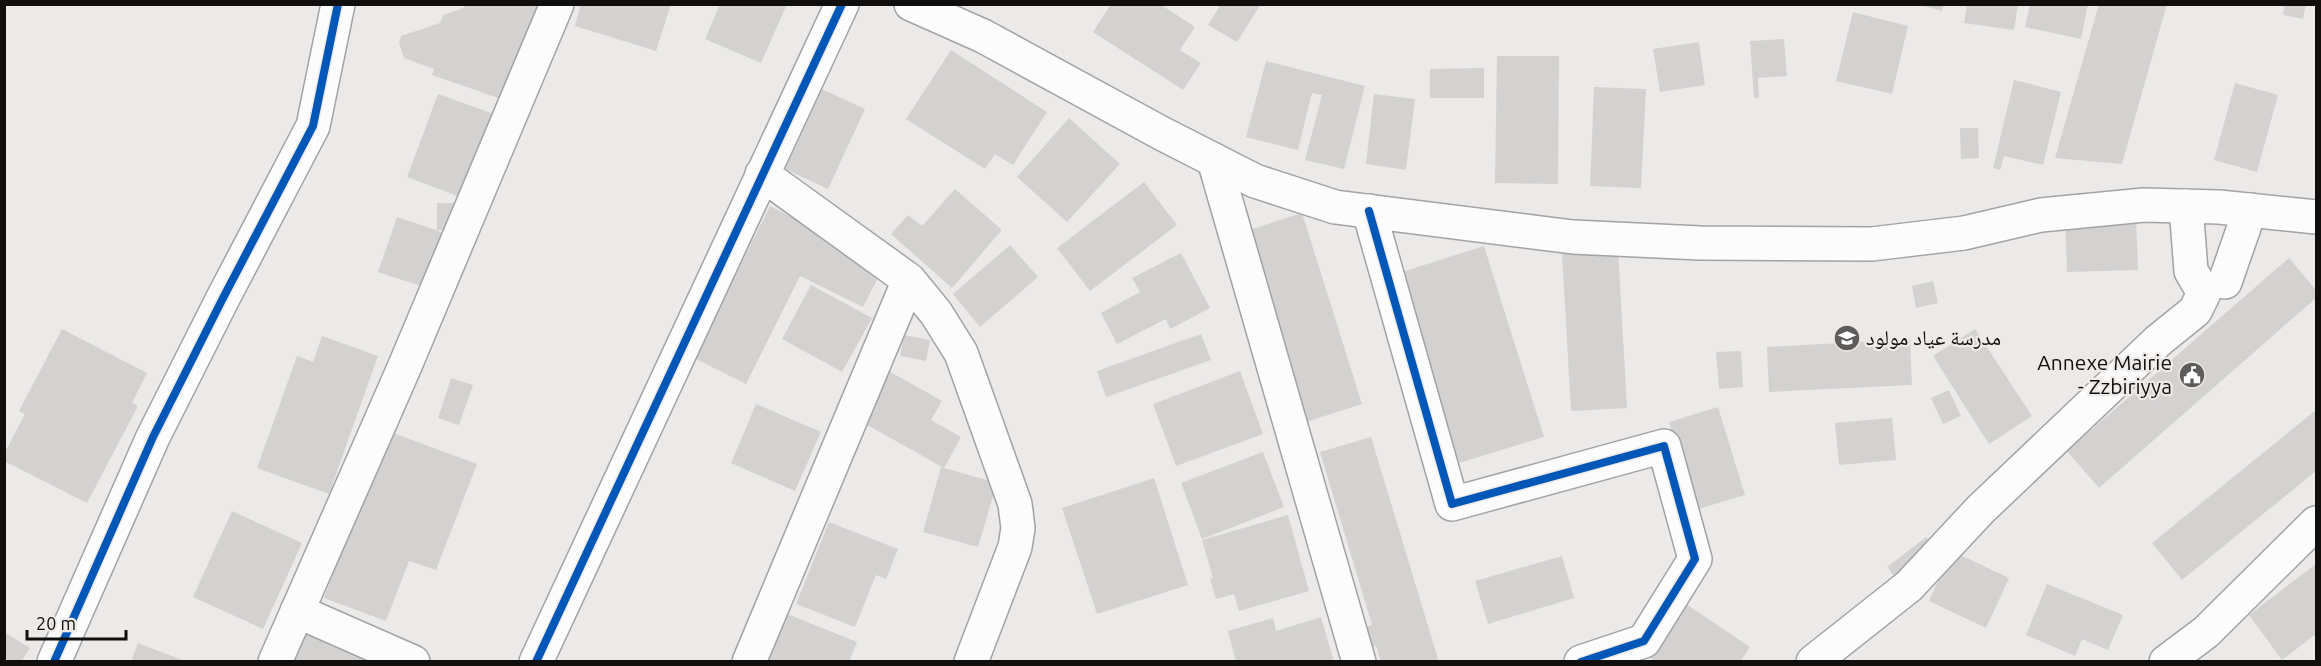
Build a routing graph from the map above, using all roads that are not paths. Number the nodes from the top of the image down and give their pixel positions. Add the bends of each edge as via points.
1 (338, 4) edge
2 (557, 4) edge
3 (843, 4) edge
4 (911, 4) edge
5 (1214, 160) junction
6 (762, 174) junction
7 (2186, 206) junction
8 (2250, 210) junction
9 (1369, 211) junction
10 (2316, 217) edge
11 (909, 280) junction
12 (2225, 282) dead end
13 (2316, 523) edge
14 (297, 610) junction
15 (54, 662) edge
16 (275, 662) edge
17 (413, 662) edge
18 (536, 662) edge
19 (749, 662) edge
20 (971, 662) edge
21 (1359, 662) edge
22 (1581, 662) edge
23 (1813, 662) edge
24 (2166, 662) edge

1 - 15 street via 313,126 153,437
2 - 14 street
3 - 6 street
4 - 5 street via 983,36
5 - 9 street via 1255,181 1335,207
5 - 21 street
6 - 11 street
6 - 18 street
7 - 8 street
7 - 9 street via 2144,205 2041,215 1964,233 1872,244 1700,243 1573,237
7 - 23 street via 2192,271 2204,294 2195,311 2159,340 1981,509 1909,586
8 - 10 street
8 - 12 street
9 - 22 street via 1452,504 1664,446 1695,559 1644,641
11 - 19 street
11 - 20 street via 961,353 1015,504 1015,547
13 - 24 street via 2206,632
14 - 16 street
14 - 17 street

